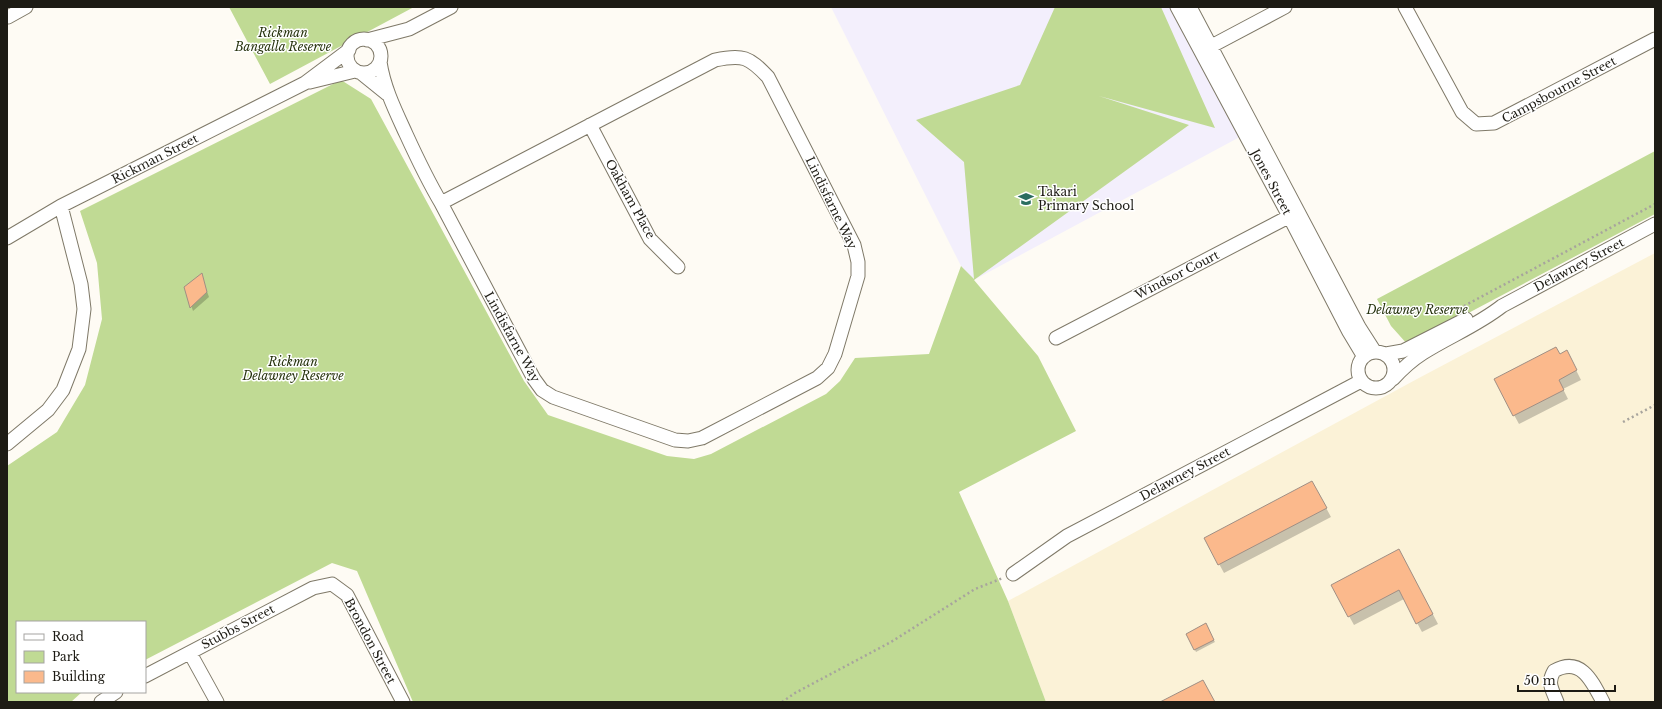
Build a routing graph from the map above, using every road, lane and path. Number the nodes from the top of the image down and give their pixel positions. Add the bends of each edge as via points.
1 (26, 7) edge
2 (451, 7) edge
3 (1177, 7) edge
4 (1190, 7) edge
5 (1285, 7) edge
6 (1406, 7) edge
7 (8, 17) edge
8 (409, 29) junction
9 (1655, 39) edge
10 (367, 40) junction
11 (1206, 49) junction
12 (348, 50) junction
13 (381, 59) junction
14 (358, 72) junction
15 (305, 84) junction
16 (387, 94) junction
17 (590, 126) junction
18 (441, 203) junction
19 (1655, 204) edge
20 (61, 206) junction
21 (1294, 214) junction
22 (1655, 224) edge
23 (7, 238) edge
24 (678, 267) dead end
25 (1502, 306) junction
26 (1460, 308) dead end
27 (1056, 338) dead end
28 (1375, 355) junction
29 (1393, 379) junction
30 (1362, 380) junction
31 (1655, 405) edge
32 (1623, 422) dead end
33 (7, 444) edge
34 (1012, 574) joint
35 (332, 584) joint
36 (190, 652) junction
37 (146, 675) edge
38 (114, 693) edge
39 (101, 702) edge
40 (217, 702) edge
41 (403, 702) edge
42 (782, 702) edge
43 (1557, 702) edge
44 (1603, 702) edge

1 - 7 street
2 - 8 street
3 - 11 street, Jones Street
4 - 11 street, Jones Street
5 - 11 street
6 - 9 street, Campsbourne Street via 1462,112 1476,124 1494,124
8 - 10 street
8 - 13 street via 391,44
10 - 12 street via 356,42
10 - 13 street via 377,46
11 - 21 street, Jones Street
12 - 14 street via 348,62
12 - 15 street, Rickman Street
13 - 14 street via 373,71
13 - 16 street, Lindisfarne Way via 382,77
14 - 15 street, Rickman Street
14 - 16 street, Lindisfarne Way
15 - 20 street, Rickman Street
16 - 18 street, Lindisfarne Way
17 - 18 street, Lindisfarne Way
17 - 18 street, Lindisfarne Way via 715,60 733,56 753,62 768,77 854,245 858,262 858,276 835,354 828,368 810,382 702,438 688,442 675,440 553,397 542,390 534,379
17 - 24 street, Oakham Place via 650,239
19 - 26 path
20 - 23 street, Rickman Street
20 - 33 street via 81,284 84,309 79,349 63,390 48,410
21 - 27 street, Windsor Court
21 - 28 street, Jones Street via 1345,325
22 - 25 street, Delawney Street
25 - 28 street, Delawney Street via 1484,309 1403,352
25 - 29 street, Delawney Street via 1487,318 1423,353 1407,364
28 - 29 street, Jones Street via 1393,363
28 - 30 street via 1359,366 1358,371
29 - 30 street via 1388,384 1376,388 1370,387
30 - 34 street, Delawney Street via 1067,536
31 - 32 path
34 - 42 path via 976,589 892,642
35 - 36 street, Stubbs Street via 312,588
35 - 41 street, Brondon Street via 347,595
36 - 37 street, Stubbs Street
36 - 40 street
38 - 39 street
43 - 44 street via 1550,679 1554,671 1568,665 1578,667 1586,675

